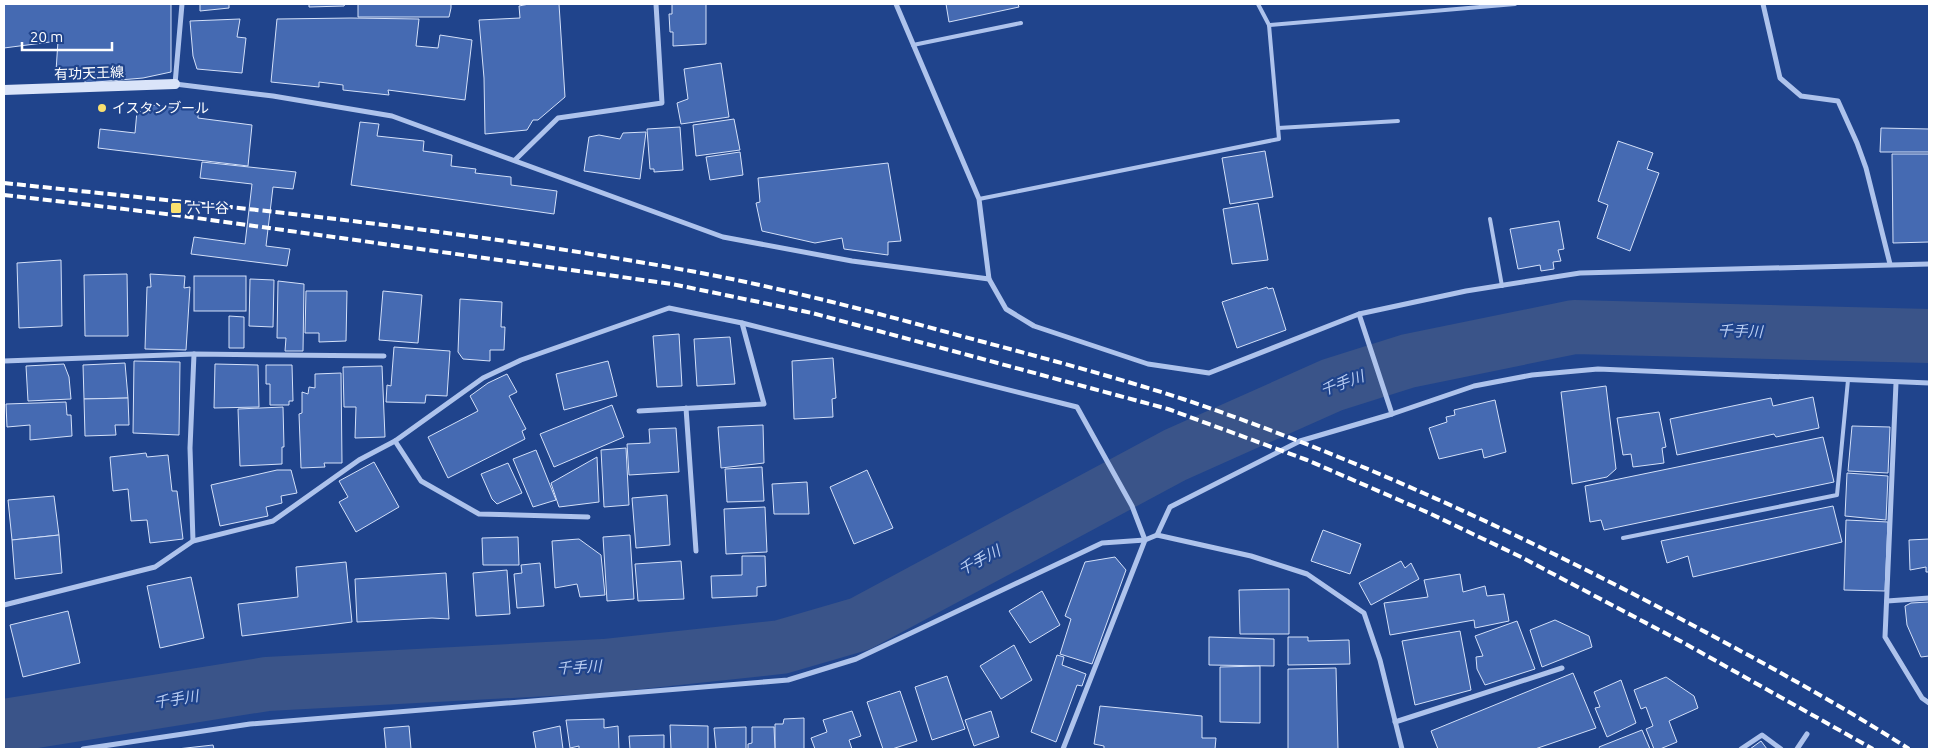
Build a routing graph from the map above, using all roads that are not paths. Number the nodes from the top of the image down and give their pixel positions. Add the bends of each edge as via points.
1 (182, 4) edge
2 (656, 4) edge
3 (896, 4) edge
4 (1258, 4) edge
5 (1515, 4) edge
6 (1763, 4) edge
7 (1021, 23) dead end
8 (1270, 25) junction
9 (913, 45) junction
10 (175, 84) junction
11 (4, 90) edge
12 (1398, 121) dead end
13 (1278, 128) junction
14 (515, 160) junction
15 (979, 199) junction
16 (1490, 219) dead end
17 (1890, 264) junction
18 (1929, 264) edge
19 (989, 279) junction
20 (1502, 286) junction
21 (1359, 314) junction
22 (742, 324) junction
23 (194, 354) junction
24 (384, 356) dead end
25 (4, 361) edge
26 (1848, 380) junction
27 (1896, 383) junction
28 (1929, 383) edge
29 (686, 408) junction
30 (639, 411) dead end
31 (1392, 414) junction
32 (395, 441) junction
33 (588, 517) dead end
34 (1157, 535) junction
35 (1623, 538) dead end
36 (1145, 540) junction
37 (193, 541) junction
38 (696, 551) dead end
39 (1929, 598) edge
40 (1887, 601) junction
41 (4, 605) edge
42 (1562, 668) dead end
43 (1929, 703) edge
44 (1395, 722) junction
45 (1807, 734) dead end
46 (83, 749) edge
47 (1062, 749) edge
48 (1402, 749) edge
49 (1741, 749) edge
50 (1781, 749) edge
51 (1798, 749) edge

1 - 10 street
2 - 14 street via 662,103 558,118
3 - 9 street
4 - 8 lane
5 - 8 lane
6 - 17 street via 1780,78 1801,96 1838,101 1866,168
7 - 9 lane
8 - 13 lane
9 - 15 street
10 - 11 main road, 有功天王線
10 - 14 street via 392,116
12 - 13 lane
13 - 15 lane via 1279,139
14 - 19 street via 723,237 852,261
15 - 19 street
16 - 20 lane
17 - 18 street
17 - 20 street via 1580,273
19 - 21 street via 1006,308 1034,326 1148,364 1210,373
20 - 21 street
21 - 31 street
22 - 29 street via 764,404
22 - 32 street via 669,308 530,357 483,378
22 - 36 street via 1077,407 1132,506
23 - 24 street
23 - 25 street
23 - 37 street via 190,448
26 - 27 street
26 - 31 street via 1598,369 1474,386
26 - 35 lane via 1837,495
27 - 28 street
27 - 40 street
29 - 30 street
29 - 38 street
31 - 34 street via 1300,441 1170,507
32 - 33 street via 421,481 479,514
32 - 37 street via 359,460 273,521
34 - 36 street
34 - 44 street via 1251,556 1307,574 1364,613 1380,660
36 - 46 street via 1102,543 856,659 788,680 250,724
36 - 47 street
37 - 41 street via 155,567
39 - 40 street
40 - 43 street via 1885,637 1922,698
42 - 44 street
44 - 48 street
45 - 51 street
49 - 50 street via 1762,735

